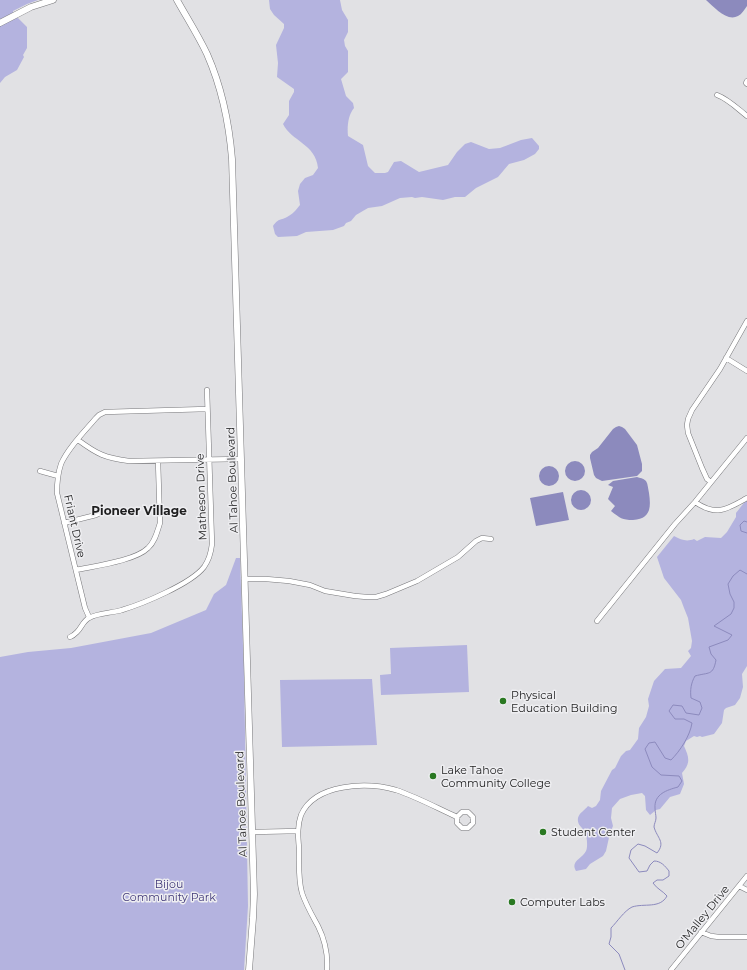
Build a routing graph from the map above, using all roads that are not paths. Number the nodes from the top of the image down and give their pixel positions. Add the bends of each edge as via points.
1 (53, 0) edge
2 (177, 0) edge
3 (0, 23) edge
4 (717, 95) dead end
5 (747, 116) edge
6 (747, 321) edge
7 (726, 358) junction
8 (747, 371) edge
9 (207, 390) dead end
10 (207, 409) junction
11 (747, 438) edge
12 (78, 440) junction
13 (241, 459) junction
14 (209, 460) junction
15 (158, 461) junction
16 (40, 471) dead end
17 (58, 476) junction
18 (710, 482) junction
19 (747, 498) edge
20 (695, 502) junction
21 (105, 511) dead end
22 (64, 523) junction
23 (490, 539) dead end
24 (76, 570) junction
25 (244, 579) junction
26 (89, 617) junction
27 (597, 621) dead end
28 (70, 637) dead end
29 (457, 817) dead end
30 (298, 831) junction
31 (252, 832) junction
32 (747, 876) edge
33 (739, 886) junction
34 (747, 890) edge
35 (701, 932) junction
36 (747, 937) edge
37 (249, 970) edge
38 (327, 970) edge
39 (671, 970) edge

1 - 3 main road via 31,7
2 - 13 main road, Al Tahoe Boulevard via 200,39 211,64 224,101 230,129
4 - 5 street
6 - 7 street
7 - 8 street
7 - 18 street via 692,410 687,425 702,468
9 - 10 street, Matheson Drive
10 - 12 street, Friant Drive via 105,412 96,418
10 - 14 street, Matheson Drive
11 - 18 street
12 - 15 street via 105,457 129,461
12 - 17 street, Friant Drive via 65,456
13 - 14 street
13 - 25 main road, Al Tahoe Boulevard
14 - 15 street
14 - 26 street, Matheson Drive via 212,544 211,553 203,568 180,585 145,602
15 - 24 street via 160,523 148,548 129,558
16 - 17 street
17 - 22 street, Friant Drive via 57,493
18 - 20 street
19 - 20 street via 727,508 716,510 707,509
20 - 27 street
21 - 22 street
22 - 24 street, Friant Drive
23 - 25 street via 482,538 476,541 458,557 416,581 376,597 325,591 289,581
24 - 26 street, Friant Drive
25 - 31 main road, Al Tahoe Boulevard
26 - 28 street via 78,632
29 - 30 street via 394,790 354,786 326,792 311,800 301,814
30 - 31 street
30 - 38 street via 302,892 322,936 327,955
31 - 37 main road, Al Tahoe Boulevard via 254,906
32 - 33 street, O'Malley Drive
33 - 34 street
33 - 35 street, O'Malley Drive
35 - 36 street via 719,938
35 - 39 street, O'Malley Drive

